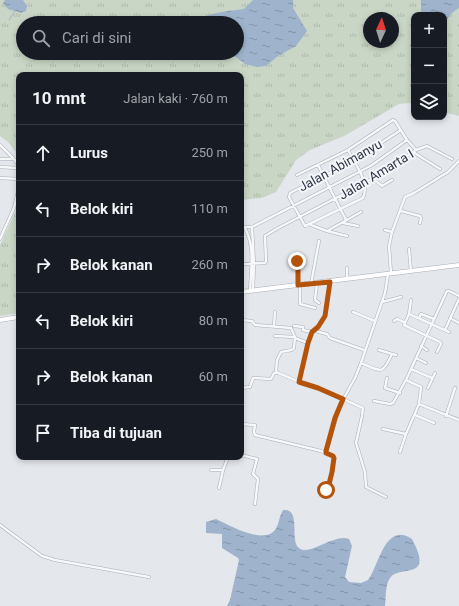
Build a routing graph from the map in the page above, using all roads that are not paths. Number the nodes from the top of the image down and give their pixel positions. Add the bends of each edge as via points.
1 (401, 130) junction
2 (407, 140) junction
3 (0, 145) edge
4 (2, 148) edge
5 (348, 150) junction
6 (416, 150) junction
7 (412, 152) junction
8 (0, 159) edge
9 (13, 159) junction
10 (452, 159) dead end
11 (353, 161) junction
12 (16, 162) edge
13 (459, 162) edge
14 (318, 165) junction
15 (0, 167) edge
16 (16, 168) edge
17 (440, 169) dead end
18 (359, 172) junction
19 (297, 175) dead end
20 (323, 176) junction
21 (0, 178) edge
22 (372, 178) junction
23 (16, 179) edge
24 (392, 180) dead end
25 (365, 184) junction
26 (329, 187) junction
27 (335, 198) junction
28 (16, 200) edge
29 (293, 205) junction
30 (340, 209) junction
31 (401, 211) junction
32 (361, 212) dead end
33 (300, 217) junction
34 (346, 220) junction
35 (342, 222) junction
36 (420, 223) dead end
37 (310, 224) junction
38 (358, 226) dead end
39 (252, 227) junction
40 (245, 228) joint
41 (385, 230) dead end
42 (327, 231) junction
43 (392, 232) junction
44 (251, 236) junction
45 (347, 236) dead end
46 (0, 239) edge
47 (319, 241) dead end
48 (409, 249) dead end
49 (292, 260) dead end
50 (252, 263) junction
51 (244, 264) edge
52 (459, 265) edge
53 (347, 268) dead end
54 (411, 271) junction
55 (389, 274) junction
56 (347, 280) junction
57 (330, 282) junction
58 (317, 283) junction
59 (311, 284) junction
60 (299, 285) junction
61 (251, 291) junction
62 (244, 292) edge
63 (401, 297) dead end
64 (459, 297) edge
65 (411, 300) dead end
66 (382, 302) junction
67 (319, 303) dead end
68 (315, 308) dead end
69 (275, 312) dead end
70 (353, 312) dead end
71 (409, 314) junction
72 (16, 317) edge
73 (419, 318) junction
74 (450, 318) junction
75 (0, 320) edge
76 (244, 320) edge
77 (434, 320) junction
78 (375, 321) junction
79 (394, 321) dead end
80 (404, 322) junction
81 (459, 323) edge
82 (432, 324) junction
83 (274, 326) junction
84 (294, 326) dead end
85 (445, 330) junction
86 (314, 332) junction
87 (449, 332) dead end
88 (275, 336) dead end
89 (426, 336) junction
90 (295, 338) junction
91 (308, 343) junction
92 (421, 346) junction
93 (364, 350) junction
94 (380, 350) dead end
95 (427, 350) dead end
96 (437, 352) dead end
97 (392, 354) junction
98 (396, 355) dead end
99 (416, 358) junction
100 (361, 363) junction
101 (426, 363) dead end
102 (411, 369) junction
103 (277, 373) junction
104 (435, 373) dead end
105 (387, 378) dead end
106 (432, 378) junction
107 (406, 380) junction
108 (299, 382) junction
109 (244, 388) edge
110 (428, 388) dead end
111 (455, 388) dead end
112 (400, 392) junction
113 (343, 399) junction
114 (374, 401) dead end
115 (419, 404) junction
116 (415, 415) junction
117 (446, 416) junction
118 (459, 420) edge
119 (434, 423) dead end
120 (244, 424) edge
121 (383, 429) dead end
122 (406, 434) junction
123 (400, 452) dead end
124 (326, 453) junction
125 (244, 455) edge
126 (227, 460) edge
127 (211, 470) dead end
128 (223, 470) junction
129 (219, 488) dead end
130 (326, 490) dead end
131 (386, 497) dead end
132 (255, 504) dead end
133 (0, 525) edge
134 (149, 577) dead end

1 - 2 street
1 - 5 street via 393,120
1 - 11 street, Jalan Abimanyu
2 - 6 street
2 - 18 street
3 - 4 street
4 - 9 street
5 - 11 street
5 - 14 street
6 - 7 street, Jalan Amarta I
6 - 10 street, Jalan Amarta I via 427,146
7 - 17 street
7 - 22 street, Jalan Amarta I
8 - 9 street
9 - 12 street
11 - 18 street
11 - 20 street, Jalan Abimanyu
13 - 31 street via 448,172 407,195
14 - 19 street
14 - 20 street
15 - 16 street
18 - 25 street
18 - 26 street
20 - 26 street
20 - 29 street, Jalan Abimanyu via 290,193
21 - 23 street
22 - 24 street via 382,186
22 - 25 street, Jalan Amarta I
25 - 27 street, Jalan Amarta I
25 - 30 street via 363,198
26 - 27 street
26 - 29 street
27 - 30 street
27 - 33 street, Jalan Amarta I
28 - 46 street
29 - 33 street
29 - 39 street
30 - 34 street
30 - 37 street
31 - 36 street via 420,216
31 - 43 street
32 - 34 street
33 - 37 street via 305,226
33 - 50 street, Jalan Amarta I via 265,236 266,261
34 - 35 street
35 - 38 street
35 - 42 street
37 - 42 street
39 - 40 street
39 - 44 street
40 - 44 street
41 - 43 street
42 - 45 street
43 - 55 street
44 - 50 street
47 - 59 street
48 - 54 street
49 - 60 street via 298,262
50 - 51 street
50 - 61 street
52 - 54 street
53 - 56 street
54 - 55 street
55 - 56 street
55 - 66 street
56 - 57 street
57 - 58 street
57 - 86 street via 325,316
58 - 59 street
58 - 67 street via 315,300
59 - 60 street
60 - 61 street
60 - 68 street via 300,304
61 - 62 street
63 - 66 street
64 - 74 street
64 - 77 street via 447,291
65 - 71 street
66 - 78 street
69 - 83 street
70 - 78 street
71 - 73 street
71 - 80 street
72 - 75 street
73 - 77 street via 421,314
73 - 82 street
74 - 81 street
74 - 85 street
76 - 83 street via 252,321 256,325
77 - 82 street
78 - 93 street
79 - 80 street via 397,319
80 - 89 street via 404,325
82 - 85 street
82 - 89 street
83 - 90 street via 291,328
84 - 86 street
85 - 87 street
86 - 91 street
86 - 93 street via 327,334 330,338
88 - 90 street
89 - 92 street
89 - 96 street via 441,343
90 - 91 street
90 - 103 street via 294,348 278,355
91 - 108 street
92 - 95 street
92 - 99 street
93 - 100 street
94 - 97 street
97 - 98 street
97 - 100 street via 386,367 380,370
99 - 101 street
99 - 102 street
100 - 113 street
102 - 106 street
102 - 107 street
103 - 108 street
103 - 109 street via 274,373 271,379 253,378 250,387
104 - 106 street
105 - 112 street via 385,387
106 - 110 street
107 - 112 street
107 - 115 street via 421,387
108 - 113 street
111 - 117 street
112 - 114 street via 390,404
113 - 124 street
113 - 131 street via 363,408 356,443 365,472 365,485
115 - 116 street
115 - 117 street
116 - 119 street
116 - 122 street
117 - 118 street
120 - 124 street via 255,425 255,435
121 - 122 street
122 - 123 street
124 - 130 street via 334,458
125 - 132 street via 257,460 253,474 258,479
126 - 128 street
127 - 128 street
128 - 129 street
133 - 134 street via 42,556

